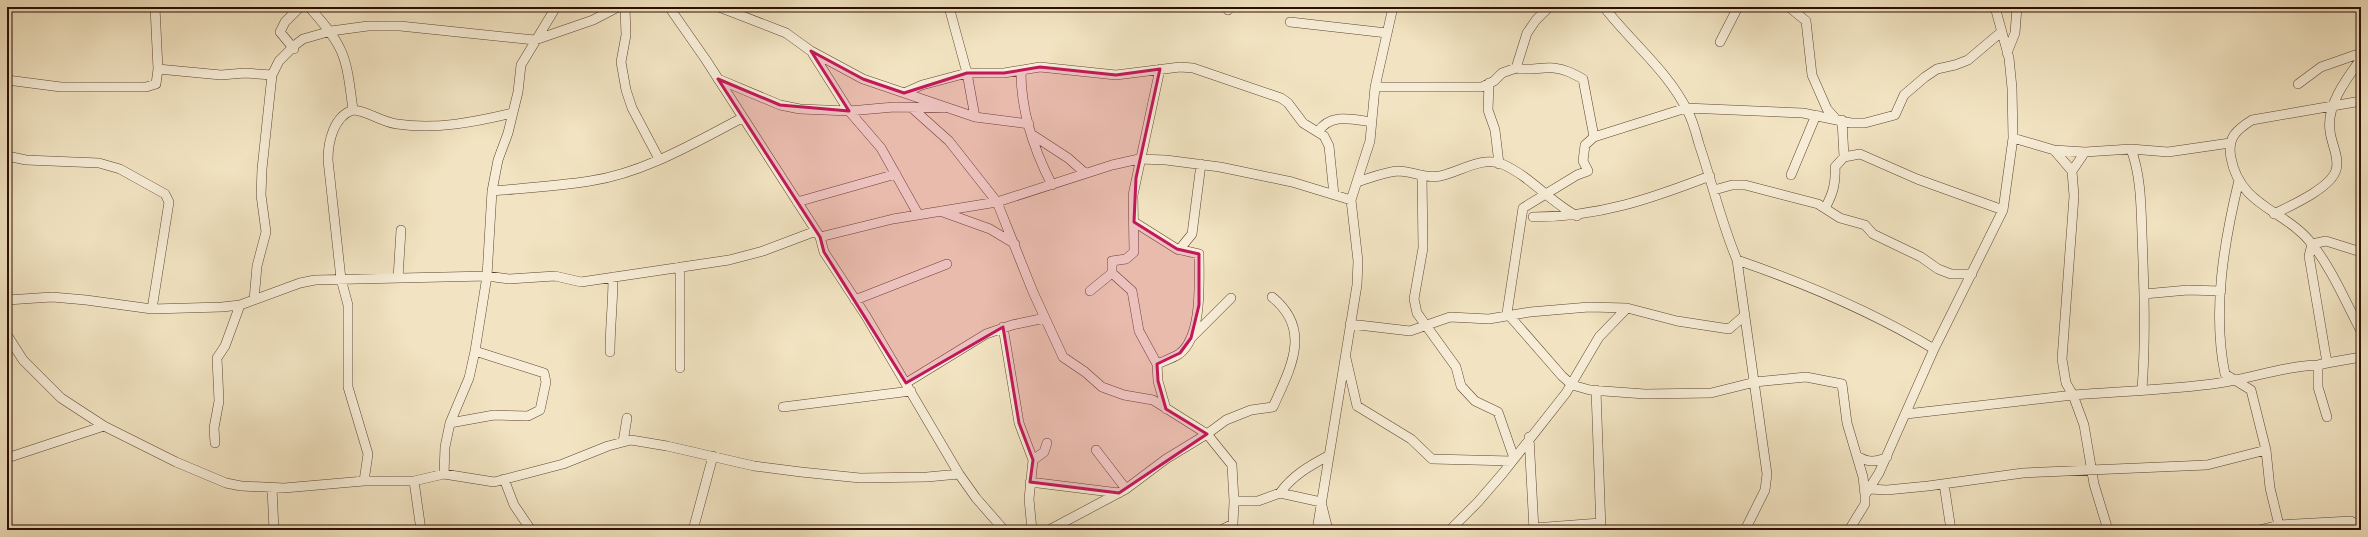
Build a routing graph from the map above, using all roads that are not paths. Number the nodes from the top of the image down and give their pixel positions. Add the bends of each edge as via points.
1 (155, 7) edge
2 (300, 7) edge
3 (309, 7) edge
4 (556, 7) edge
5 (618, 7) edge
6 (625, 7) edge
7 (669, 7) edge
8 (719, 7) edge
9 (949, 7) edge
10 (1393, 7) edge
11 (1549, 7) edge
12 (1604, 7) edge
13 (1738, 7) edge
14 (1789, 7) edge
15 (1995, 7) edge
16 (2017, 7) edge
17 (1290, 22) dead end
18 (331, 31) junction
19 (1387, 33) junction
20 (2000, 33) junction
21 (535, 40) junction
22 (1720, 42) dead end
23 (293, 48) junction
24 (811, 51) junction
25 (2007, 53) junction
26 (2361, 53) edge
27 (2361, 59) edge
28 (1516, 68) junction
29 (158, 69) junction
30 (1160, 69) junction
31 (1021, 72) junction
32 (967, 73) junction
33 (272, 75) junction
34 (7, 80) edge
35 (718, 80) junction
36 (1490, 83) junction
37 (2298, 84) dead end
38 (1375, 87) junction
39 (904, 93) junction
40 (2361, 101) edge
41 (2333, 105) junction
42 (912, 108) junction
43 (948, 108) junction
44 (1686, 108) junction
45 (353, 110) junction
46 (850, 111) junction
47 (513, 113) junction
48 (1816, 115) junction
49 (975, 117) junction
50 (742, 118) junction
51 (1839, 119) junction
52 (1372, 122) junction
53 (1029, 124) junction
54 (1318, 132) junction
55 (1031, 134) junction
56 (1594, 137) junction
57 (2013, 138) junction
58 (2230, 143) junction
59 (2054, 150) junction
60 (2131, 150) junction
61 (2085, 152) junction
62 (7, 156) edge
63 (1844, 157) junction
64 (659, 159) junction
65 (1139, 159) junction
66 (1201, 164) junction
67 (1499, 164) junction
68 (2072, 171) junction
69 (896, 174) junction
70 (1084, 174) junction
71 (1422, 175) junction
72 (1791, 175) dead end
73 (1710, 176) junction
74 (2239, 180) junction
75 (1357, 182) junction
76 (1052, 185) junction
77 (1714, 190) junction
78 (492, 191) junction
79 (1334, 195) junction
80 (1546, 195) junction
81 (1351, 200) junction
82 (797, 202) junction
83 (997, 202) junction
84 (1825, 208) junction
85 (938, 210) junction
86 (2003, 210) junction
87 (918, 214) junction
88 (2274, 214) junction
89 (1577, 216) junction
90 (1533, 217) dead end
91 (1134, 222) junction
92 (401, 230) dead end
93 (818, 234) junction
94 (1015, 244) junction
95 (2312, 244) junction
96 (1179, 250) junction
97 (2361, 252) edge
98 (1737, 260) junction
99 (947, 264) dead end
100 (680, 267) junction
101 (1112, 273) junction
102 (1972, 274) junction
103 (487, 276) junction
104 (613, 277) junction
105 (398, 278) junction
106 (341, 279) junction
107 (1090, 291) dead end
108 (2221, 291) junction
109 (2144, 294) junction
110 (1272, 296) dead end
111 (1231, 298) dead end
112 (7, 300) edge
113 (254, 300) junction
114 (856, 300) junction
115 (240, 305) junction
116 (1627, 308) junction
117 (152, 309) junction
118 (1510, 315) junction
119 (1744, 316) junction
120 (1045, 318) junction
121 (1350, 324) junction
122 (1427, 325) junction
123 (1003, 327) junction
124 (2361, 331) edge
125 (7, 335) edge
126 (1191, 338) junction
127 (1934, 349) junction
128 (475, 351) junction
129 (610, 352) dead end
130 (1345, 355) junction
131 (2361, 357) edge
132 (1157, 364) junction
133 (2322, 364) junction
134 (680, 368) dead end
135 (2237, 380) junction
136 (1755, 382) junction
137 (906, 383) junction
138 (1572, 385) junction
139 (2142, 389) junction
140 (1596, 390) junction
141 (911, 391) junction
142 (2073, 395) junction
143 (783, 407) dead end
144 (1166, 409) junction
145 (1906, 414) junction
146 (2327, 417) dead end
147 (627, 418) dead end
148 (450, 423) junction
149 (104, 426) junction
150 (1207, 434) junction
151 (1529, 437) junction
152 (623, 442) junction
153 (1047, 443) dead end
154 (215, 444) dead end
155 (1096, 450) dead end
156 (2266, 450) junction
157 (713, 456) junction
158 (1328, 456) junction
159 (1856, 456) junction
160 (1887, 457) junction
161 (7, 458) edge
162 (1033, 460) junction
163 (1513, 460) junction
164 (2092, 471) junction
165 (444, 474) junction
166 (959, 474) junction
167 (504, 479) junction
168 (414, 480) junction
169 (364, 481) junction
170 (1030, 482) junction
171 (1944, 484) junction
172 (272, 488) junction
173 (1122, 491) junction
174 (1867, 492) junction
175 (1280, 493) junction
176 (1234, 501) junction
177 (1321, 502) junction
178 (1234, 527) edge
179 (1601, 527) edge
180 (2361, 527) edge
181 (2279, 528) edge
182 (1534, 529) edge
183 (274, 530) edge
184 (421, 530) edge
185 (531, 530) edge
186 (693, 530) edge
187 (1004, 530) edge
188 (1032, 530) edge
189 (1049, 530) edge
190 (1221, 530) edge
191 (1316, 530) edge
192 (1328, 530) edge
193 (1450, 530) edge
194 (1745, 530) edge
195 (1849, 530) edge
196 (1951, 530) edge
197 (2108, 530) edge
198 (2259, 530) edge

1 - 29 street
2 - 23 street via 281,27 281,36
3 - 18 street
4 - 21 street
5 - 21 street via 593,20
6 - 64 street via 627,32 621,62 626,90 632,108
7 - 35 street
8 - 24 street via 786,33
9 - 32 street
10 - 19 street
11 - 28 street via 1527,33
12 - 44 street via 1617,25 1642,49
13 - 22 street
14 - 51 street via 1806,22 1812,76 1827,109
15 - 20 street
16 - 25 street via 2015,33
17 - 19 street
18 - 21 street via 368,26 400,26
18 - 23 street via 303,39
18 - 45 street via 346,61
19 - 38 street
20 - 25 street
20 - 51 street via 1968,60 1937,70 1925,77 1904,95 1895,115 1865,123
21 - 47 street via 520,65
23 - 33 street via 276,66
24 - 39 street via 864,79
24 - 46 street
25 - 57 street via 2012,88
26 - 37 street via 2321,67
27 - 41 street
28 - 36 street via 1502,73
28 - 56 street via 1554,68 1583,79
29 - 33 street via 221,75
29 - 34 street via 156,84 146,87 61,87
30 - 31 street via 1116,75 1040,67
30 - 54 street via 1193,68 1280,98 1303,123
30 - 65 street
31 - 32 street
31 - 53 street via 1021,90
32 - 39 street via 922,84
32 - 49 street
33 - 113 street via 262,169 266,232 257,266
35 - 46 street via 780,106
35 - 50 street
36 - 38 street via 1482,87
36 - 67 street via 1488,110 1495,130
38 - 52 street
39 - 43 street
40 - 41 street
41 - 58 street via 2252,120 2237,129
41 - 88 street via 2329,129 2336,156 2336,170 2330,180 2317,190
42 - 43 street
42 - 46 street
42 - 83 street via 949,142
43 - 49 street
44 - 48 street
44 - 56 street
44 - 73 street
45 - 47 street via 395,124 418,126 472,122
45 - 106 street via 341,115 328,151
46 - 69 street via 881,148
47 - 78 street via 498,160
48 - 51 street
48 - 72 street
49 - 53 street
50 - 64 street
50 - 82 street
51 - 63 street
52 - 54 street via 1348,118 1330,120 1323,124
52 - 75 street via 1370,141
53 - 55 street
54 - 79 street via 1324,136 1329,146
55 - 70 street via 1068,158
55 - 76 street
56 - 80 street via 1585,145 1583,161 1588,171
57 - 59 street
57 - 86 street
58 - 60 street via 2168,152
58 - 74 street via 2233,166
59 - 61 street
59 - 68 street
60 - 61 street
60 - 109 street via 2135,160 2141,208
61 - 68 street
62 - 117 street via 26,160 99,163 120,169 165,194 168,202
63 - 84 street via 1835,167 1836,183
63 - 86 street via 1860,154 1917,180
64 - 78 street via 591,181
65 - 66 street
65 - 70 street
65 - 91 street via 1133,195
66 - 79 street via 1292,182
66 - 96 street via 1192,234
67 - 71 street via 1486,162 1438,176
67 - 80 street via 1516,172
68 - 142 street via 2074,196 2062,359 2066,383
69 - 82 street
69 - 87 street
70 - 76 street
71 - 75 street via 1399,171
71 - 122 street via 1423,248 1414,299 1417,313
73 - 77 street
73 - 89 street via 1633,204
74 - 88 street via 2256,201
74 - 108 street via 2228,224
75 - 81 street
76 - 83 street
77 - 84 street via 1732,185 1745,185
77 - 98 street
78 - 103 street
79 - 81 street
80 - 89 street
80 - 118 street via 1523,208 1509,298
81 - 121 street via 1358,261 1357,285
82 - 93 street
83 - 85 street
83 - 94 street
84 - 102 street via 1840,218 1865,224 1873,234 1921,257 1938,269 1951,274
85 - 87 street
85 - 94 street via 990,229
86 - 102 street
87 - 93 street
88 - 95 street via 2298,230
89 - 90 street
91 - 96 street
91 - 101 street via 1134,252 1126,260 1112,260
92 - 105 street
93 - 100 street via 736,258
93 - 114 street via 824,252
94 - 120 street
95 - 97 street via 2326,241
95 - 124 street
95 - 133 street via 2309,256
96 - 126 street via 1199,254 1199,305
98 - 119 street
98 - 127 street via 1814,290
99 - 114 street via 926,270
100 - 104 street
100 - 134 street
101 - 107 street
101 - 132 street via 1132,291 1139,331
102 - 127 street
103 - 104 street via 509,279 556,276 581,282
103 - 105 street
103 - 128 street
104 - 129 street
105 - 106 street
106 - 113 street via 300,283
106 - 169 street via 349,313 348,387 368,454
108 - 109 street via 2188,290
108 - 135 street via 2221,353 2226,374
109 - 139 street via 2145,352
110 - 150 street via 1287,314 1295,334 1296,347 1294,360 1273,407 1239,413
111 - 126 street
112 - 117 street via 52,297
113 - 115 street
114 - 137 street
115 - 117 street
115 - 154 street via 217,358 219,401 214,428
116 - 118 street via 1589,307
116 - 119 street via 1677,321 1729,329
116 - 138 street via 1598,337
118 - 122 street via 1489,319 1450,317
118 - 138 street via 1547,362
119 - 136 street
120 - 123 street
120 - 144 street via 1063,357 1086,372 1102,387 1124,395 1153,400
121 - 122 street via 1410,331
121 - 130 street
122 - 163 street via 1456,367 1461,386 1475,401 1498,412
123 - 137 street via 950,354
123 - 162 street via 1019,423
125 - 149 street via 24,360 55,393
126 - 132 street via 1180,353
127 - 145 street
128 - 148 street via 469,378
128 - 148 street via 544,373 546,382 540,410 528,416 494,415
130 - 158 street
130 - 163 street via 1357,406 1411,439 1432,459
131 - 133 street
132 - 144 street via 1158,381
133 - 135 street via 2296,366
133 - 146 street via 2318,387
135 - 139 street
135 - 156 street via 2251,390
136 - 140 street via 1711,393 1644,394
136 - 159 street via 1806,377 1842,384 1847,423
136 - 194 street via 1767,483 1761,501
137 - 141 street
138 - 140 street
138 - 151 street
139 - 142 street
140 - 179 street
141 - 143 street
141 - 166 street
142 - 145 street
142 - 164 street via 2084,425
144 - 150 street
145 - 160 street
147 - 152 street
148 - 165 street via 445,447
149 - 161 street
149 - 172 street via 176,462 226,483
150 - 173 street via 1166,459
150 - 176 street via 1232,465
151 - 163 street
151 - 182 street
152 - 157 street via 631,440
152 - 167 street via 563,464
153 - 162 street via 1044,452
155 - 173 street
156 - 164 street via 2207,465 2146,466
156 - 181 street via 2270,488
157 - 166 street via 754,466 860,478
157 - 186 street
158 - 175 street via 1308,466 1288,482
158 - 177 street
159 - 160 street via 1867,462
159 - 174 street
160 - 174 street
162 - 170 street
163 - 193 street via 1478,502
164 - 171 street via 2023,473
164 - 197 street
165 - 167 street via 494,482
165 - 168 street
166 - 187 street
167 - 185 street via 514,505
168 - 169 street
168 - 184 street
169 - 172 street
170 - 173 street
170 - 188 street
171 - 174 street
171 - 196 street
172 - 183 street
173 - 189 street
174 - 195 street via 1865,504
175 - 176 street via 1258,501
175 - 177 street
176 - 178 street
177 - 191 street
177 - 192 street
178 - 190 street
179 - 182 street
180 - 181 street via 2351,521
181 - 198 street

